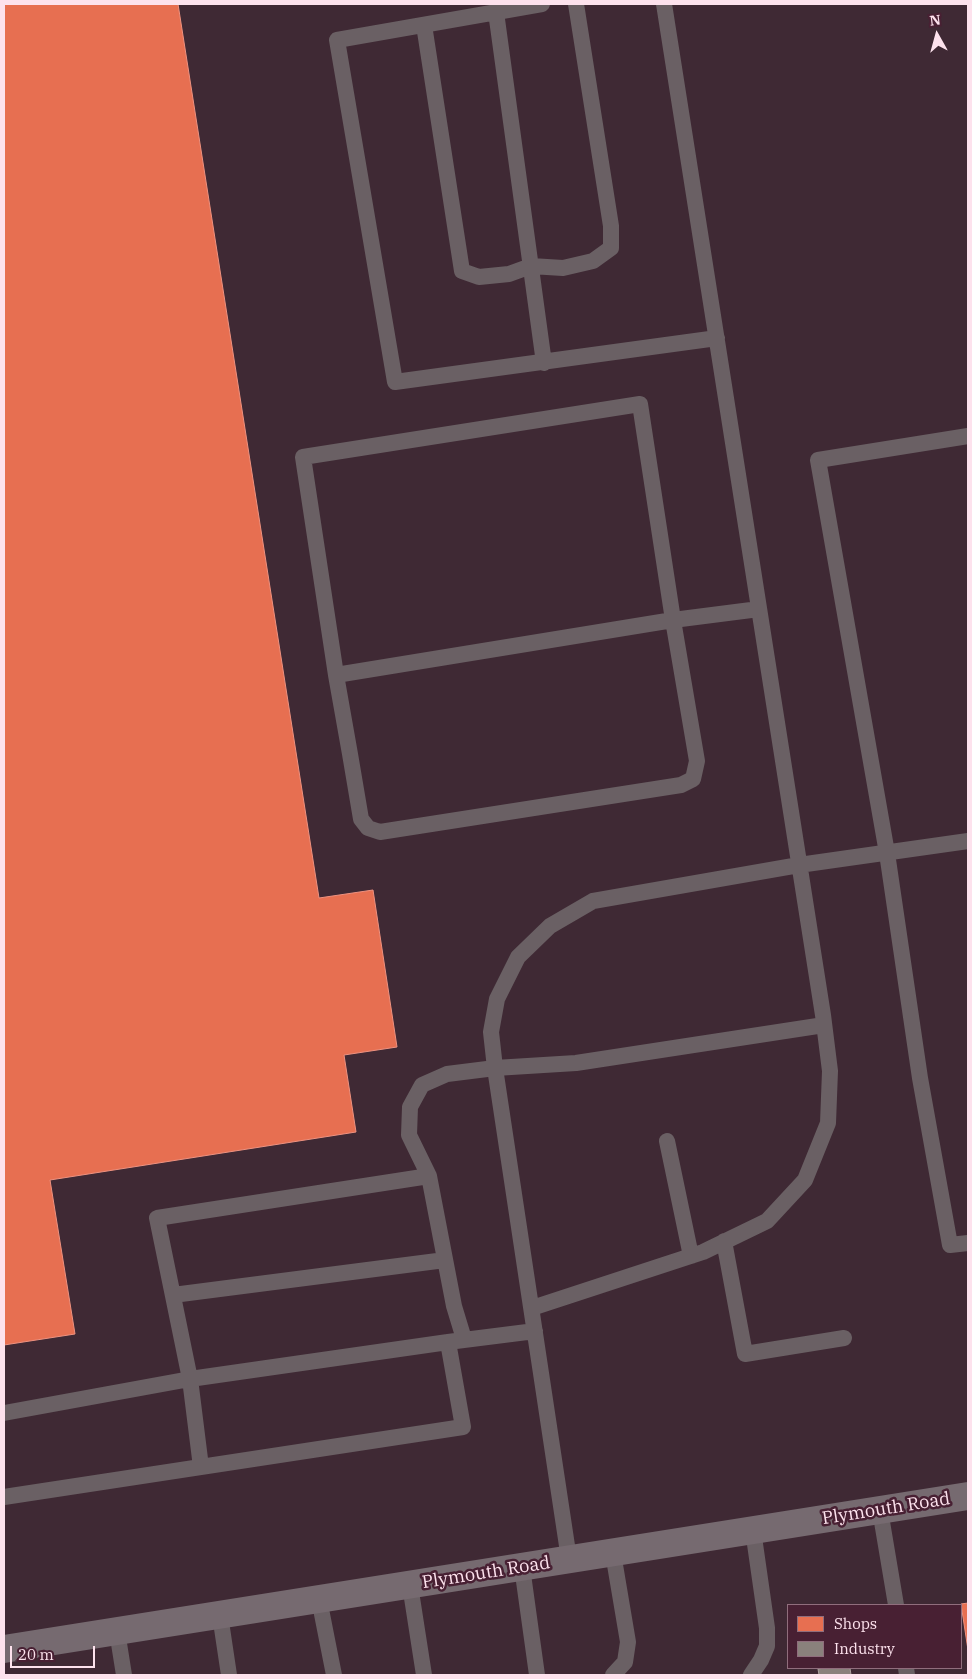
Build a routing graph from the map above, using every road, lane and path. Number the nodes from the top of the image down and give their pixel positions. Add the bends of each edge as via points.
1 (542, 4) edge
2 (576, 4) edge
3 (664, 4) edge
4 (496, 12) junction
5 (424, 25) junction
6 (531, 266) junction
7 (716, 338) junction
8 (544, 363) junction
9 (968, 436) edge
10 (759, 609) junction
11 (673, 620) junction
12 (336, 675) junction
13 (968, 841) edge
14 (887, 852) junction
15 (799, 865) junction
16 (824, 1025) junction
17 (495, 1068) junction
18 (667, 1141) dead end
19 (428, 1176) junction
20 (724, 1242) junction
21 (968, 1243) edge
22 (691, 1256) junction
23 (445, 1260) junction
24 (173, 1295) junction
25 (532, 1308) junction
26 (535, 1330) junction
27 (844, 1338) dead end
28 (456, 1340) junction
29 (190, 1379) junction
30 (4, 1413) edge
31 (201, 1467) junction
32 (968, 1496) edge
33 (4, 1497) edge
34 (880, 1510) junction
35 (753, 1530) junction
36 (613, 1553) junction
37 (569, 1559) junction
38 (522, 1567) junction
39 (410, 1585) junction
40 (319, 1599) junction
41 (896, 1604) edge
42 (220, 1615) junction
43 (118, 1631) junction
44 (4, 1649) edge
45 (124, 1675) edge
46 (229, 1675) edge
47 (334, 1675) edge
48 (424, 1675) edge
49 (538, 1675) edge
50 (613, 1675) edge
51 (751, 1675) edge

1 - 4 lane
2 - 6 lane via 612,248 593,261 563,268
3 - 7 lane
4 - 5 lane
4 - 6 lane
5 - 6 lane via 462,271 479,277 494,276
5 - 8 lane via 337,40 395,382
6 - 8 lane
7 - 8 lane
7 - 10 lane
9 - 14 lane via 818,460
10 - 11 lane
10 - 15 lane
11 - 12 lane
11 - 12 lane via 697,761 692,779 681,785 380,832 368,828 361,819
11 - 12 lane via 640,404 303,456
13 - 14 lane
14 - 15 lane
14 - 21 lane via 920,1078 950,1245
15 - 16 lane
15 - 17 lane via 593,901 550,926 518,957 496,999 491,1032
16 - 17 lane via 576,1063
16 - 20 lane via 830,1071 828,1123 805,1180 767,1220
17 - 19 lane via 447,1074 422,1085 410,1107 409,1135
17 - 25 lane
18 - 22 lane
19 - 23 lane
19 - 24 lane via 157,1218
20 - 22 lane
20 - 27 lane via 745,1354
22 - 25 lane
23 - 24 lane
23 - 28 lane via 454,1306
24 - 29 lane
25 - 26 lane
26 - 28 lane
26 - 37 lane
28 - 29 lane
28 - 31 lane via 463,1427
29 - 30 lane
29 - 31 lane
31 - 33 lane
32 - 34 main road, Plymouth Road
34 - 35 main road, Plymouth Road
34 - 41 lane
35 - 36 main road, Plymouth Road
35 - 51 lane via 767,1628 766,1646
36 - 37 main road, Plymouth Road
36 - 50 lane via 628,1642 625,1662
37 - 38 main road, Plymouth Road
38 - 39 main road, Plymouth Road
38 - 49 lane
39 - 40 main road, Plymouth Road
39 - 48 lane
40 - 42 main road, Plymouth Road
40 - 47 lane
42 - 43 main road, Plymouth Road
42 - 46 lane
43 - 44 main road, Plymouth Road
43 - 45 lane

